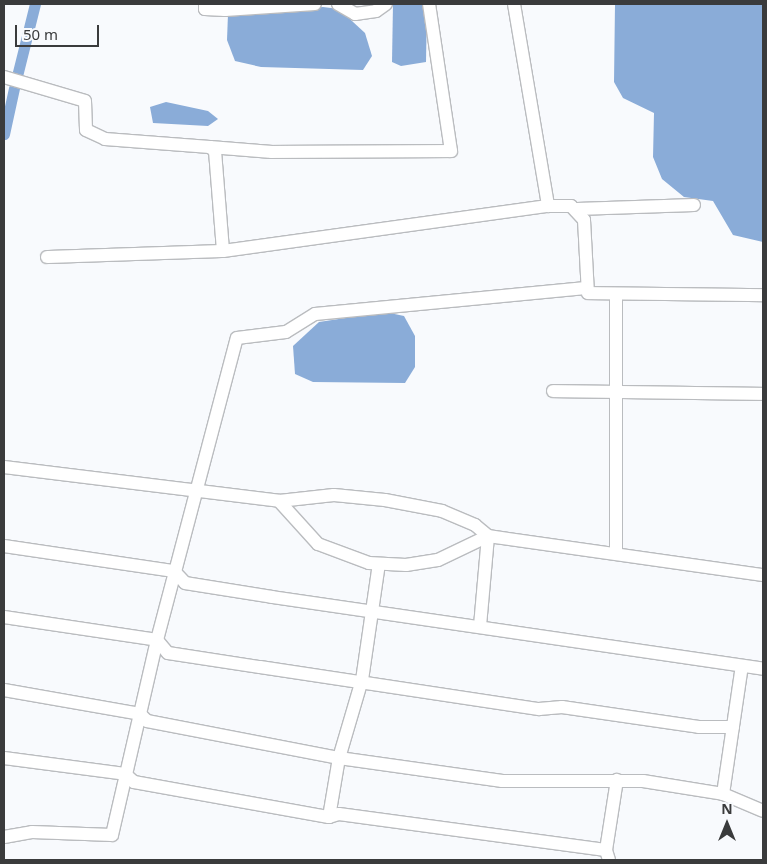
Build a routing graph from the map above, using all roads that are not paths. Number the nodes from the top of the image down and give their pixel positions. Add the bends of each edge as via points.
1 (205, 4) edge
2 (315, 4) edge
3 (338, 4) edge
4 (386, 4) edge
5 (429, 4) edge
6 (514, 4) edge
7 (4, 77) edge
8 (210, 147) junction
9 (694, 205) dead end
10 (548, 206) junction
11 (577, 209) junction
12 (223, 251) junction
13 (48, 257) dead end
14 (586, 288) junction
15 (763, 295) edge
16 (616, 296) junction
17 (618, 390) junction
18 (553, 391) dead end
19 (763, 394) edge
20 (4, 467) edge
21 (198, 490) junction
22 (279, 501) junction
23 (488, 536) junction
24 (4, 546) edge
25 (616, 554) junction
26 (378, 564) junction
27 (174, 571) junction
28 (763, 575) edge
29 (372, 611) junction
30 (4, 617) edge
31 (480, 626) junction
32 (157, 640) junction
33 (742, 666) junction
34 (763, 669) edge
35 (362, 680) junction
36 (4, 690) edge
37 (140, 714) junction
38 (733, 727) junction
39 (4, 758) edge
40 (339, 758) junction
41 (125, 774) junction
42 (617, 780) junction
43 (723, 794) junction
44 (763, 811) edge
45 (329, 817) junction
46 (4, 837) edge
47 (608, 855) edge

1 - 2 street via 205,9 225,10
3 - 4 street via 355,14 376,11
5 - 8 street via 451,151 272,152
6 - 10 street
7 - 8 street via 85,101 86,130 105,139
8 - 12 street via 215,151
9 - 11 street
10 - 11 street
10 - 12 street
11 - 14 street via 586,226
12 - 13 street
14 - 16 street via 594,296
14 - 21 street via 315,314 286,332 237,338
15 - 16 street
16 - 17 street
17 - 18 street
17 - 19 street
17 - 25 street
20 - 21 street
21 - 22 street
21 - 27 street
22 - 23 street via 334,495 385,500 455,516
22 - 26 street via 318,544
23 - 25 street
23 - 26 street via 438,560
23 - 31 street
24 - 27 street
25 - 28 street
26 - 29 street
27 - 29 street via 185,583
27 - 32 street
29 - 31 street
29 - 35 street
30 - 32 street
31 - 33 street
32 - 35 street via 168,653
32 - 37 street
33 - 34 street
33 - 38 street
35 - 38 street via 539,709 562,707 699,727
35 - 40 street
36 - 37 street
37 - 40 street via 147,721
37 - 41 street
38 - 43 street
39 - 41 street
40 - 42 street via 502,781
40 - 45 street
41 - 45 street via 134,782
41 - 46 street via 112,835 32,832
42 - 43 street
42 - 47 street
43 - 44 street
45 - 47 street via 339,814

